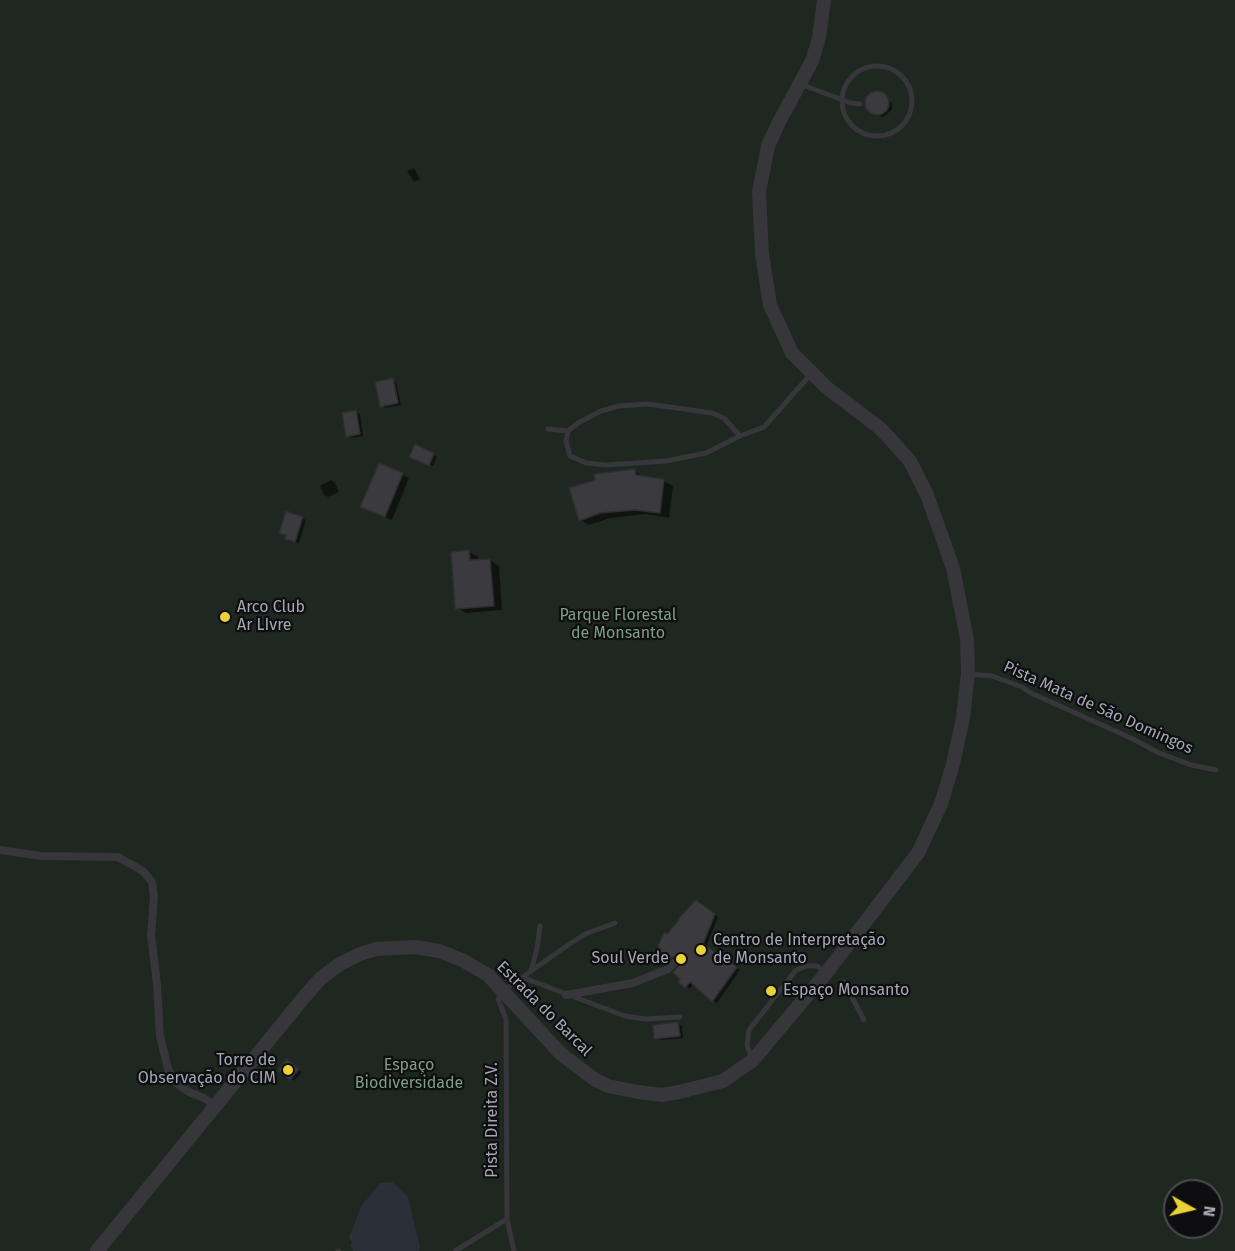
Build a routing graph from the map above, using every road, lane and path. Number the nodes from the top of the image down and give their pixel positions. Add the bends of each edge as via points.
1 (824, 0) edge
2 (800, 84) junction
3 (842, 100) junction
4 (860, 104) dead end
5 (811, 374) junction
6 (548, 429) dead end
7 (568, 431) junction
8 (740, 436) junction
9 (968, 673) junction
10 (1216, 771) dead end
11 (0, 850) edge
12 (615, 923) dead end
13 (540, 926) dead end
14 (674, 963) dead end
15 (531, 971) junction
16 (826, 972) junction
17 (524, 978) junction
18 (844, 982) dead end
19 (503, 991) junction
20 (566, 995) junction
21 (680, 1017) dead end
22 (864, 1020) dead end
23 (753, 1060) junction
24 (216, 1106) junction
25 (507, 1220) junction
26 (97, 1251) edge
27 (455, 1251) edge
28 (514, 1251) edge

1 - 2 street, Estrada do Barcal via 819,38
2 - 3 lane
2 - 5 street, Estrada do Barcal via 768,146 759,192 759,223 770,305 792,353
3 - 3 lane via 850,124 872,136 897,130 911,109 907,84 899,74 875,66 852,76
3 - 4 lane
5 - 8 lane via 764,427
5 - 9 street, Estrada do Barcal via 881,429 914,470 953,568 967,639
6 - 7 lane
7 - 8 lane via 601,411 648,404 711,413 724,418
7 - 8 lane via 570,456 586,463 607,465 666,461 706,453
9 - 10 lane, Pista Mata de São Domingos via 992,676 1022,687 1159,753
9 - 16 street, Estrada do Barcal via 953,764 941,804 918,853
11 - 24 street via 41,856 118,857 143,870 152,882 154,897 151,935 160,1036 168,1069 176,1083
12 - 15 lane via 585,934
13 - 15 lane
14 - 20 street via 633,983
15 - 17 lane
16 - 23 street, Estrada do Barcal
16 - 23 lane via 817,966 796,970 749,1030 747,1045
17 - 19 lane
17 - 20 lane
18 - 22 lane
19 - 23 street, Estrada do Barcal via 570,1062 608,1086 650,1094 680,1092 723,1081
19 - 24 street, Estrada do Barcal via 488,975 439,951 395,947 360,954 321,978
19 - 25 lane, Pista Direita Z.V. via 498,999 506,1019
20 - 21 lane via 636,1018
24 - 26 street, Estrada do Barcal
25 - 27 lane
25 - 28 lane, Pista Direita Z.V.

